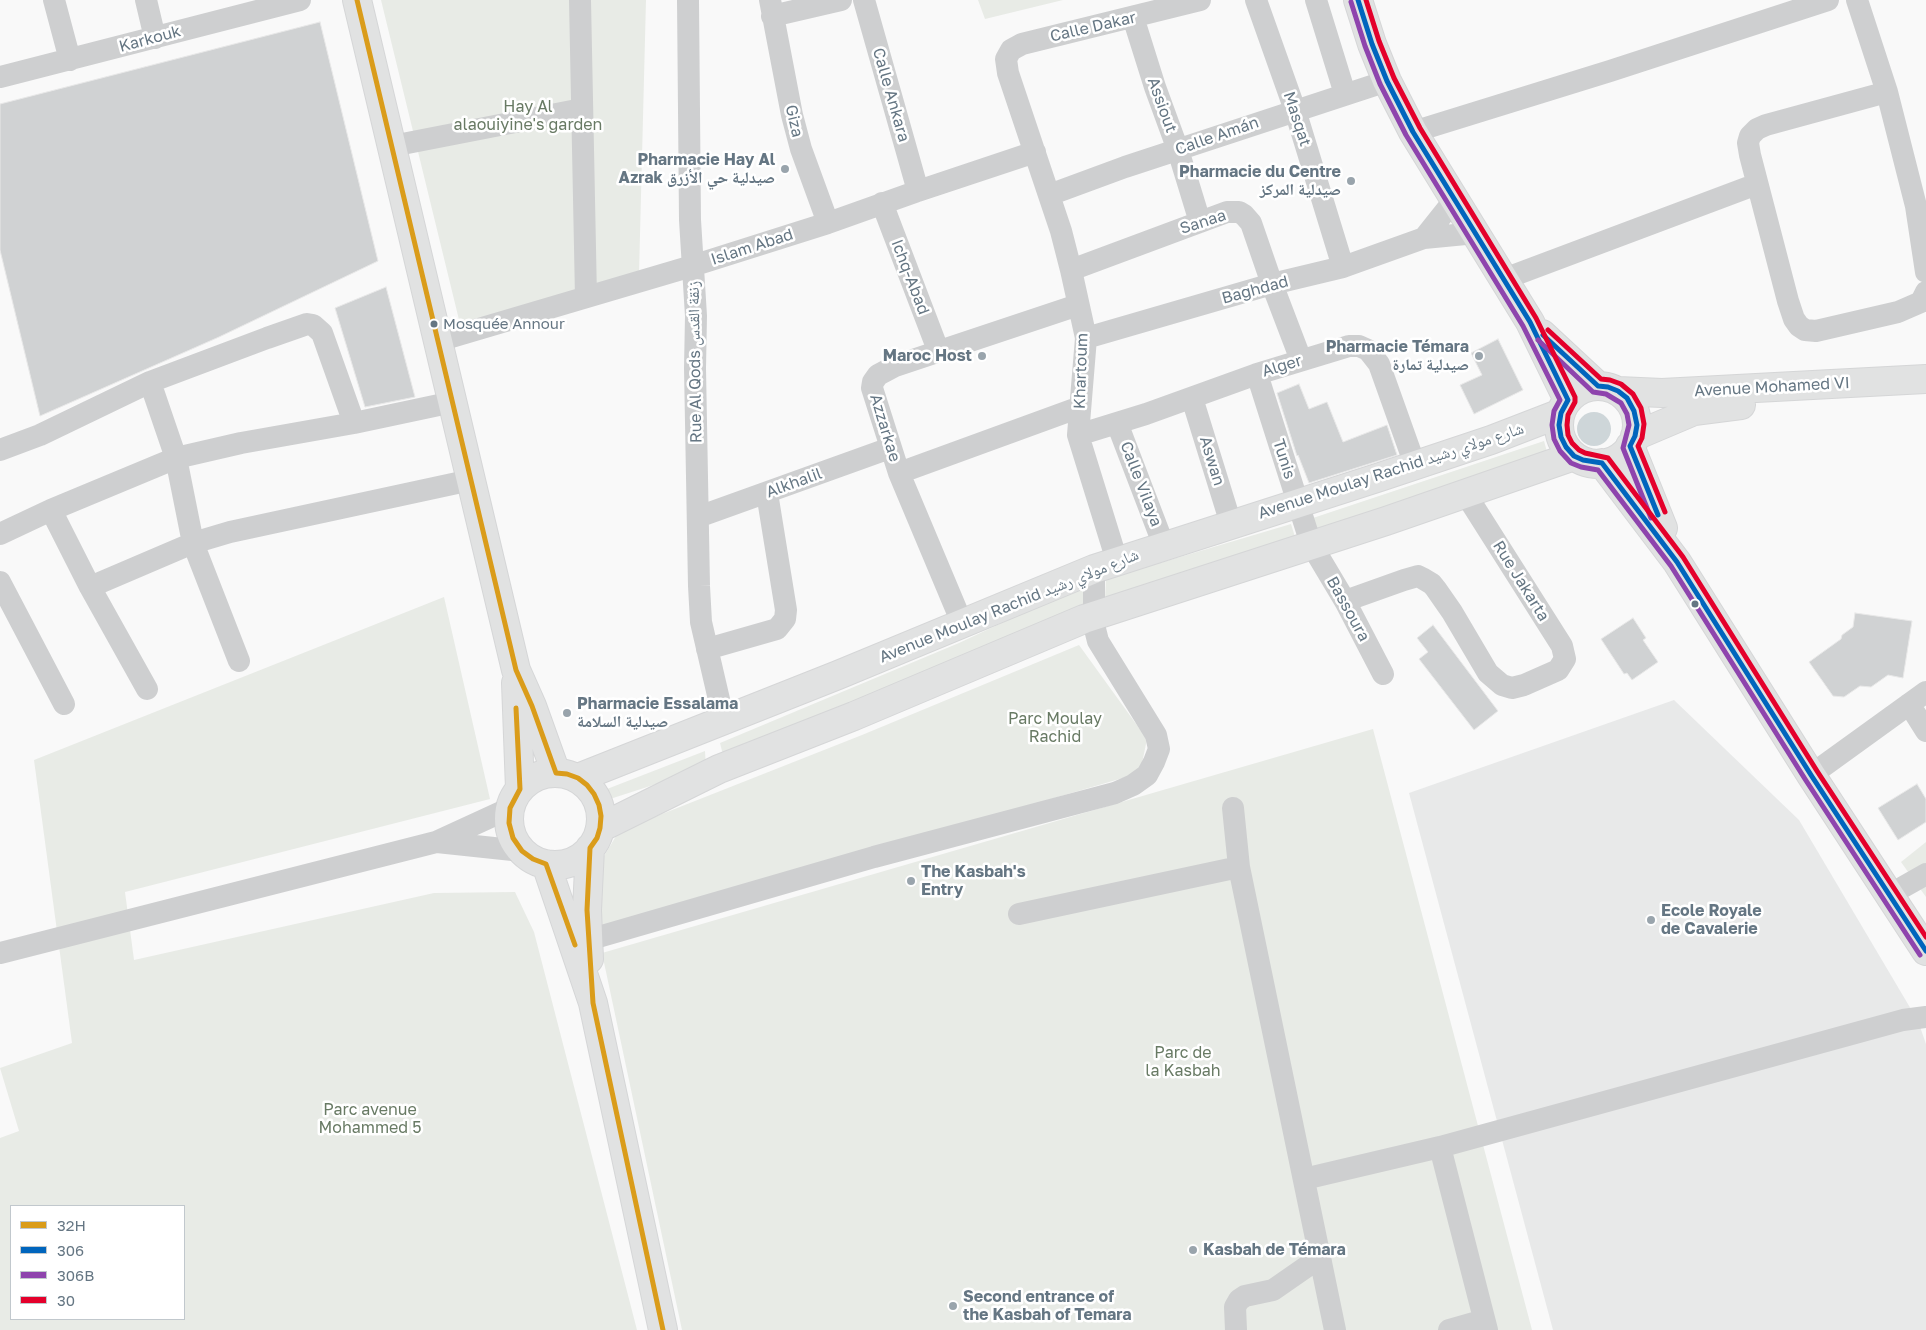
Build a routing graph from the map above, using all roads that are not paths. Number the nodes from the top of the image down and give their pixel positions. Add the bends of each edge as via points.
1 (54, 0) edge
2 (146, 0) edge
3 (300, 0) edge
4 (357, 0) edge
5 (580, 0) edge
6 (688, 0) edge
7 (841, 0) edge
8 (865, 0) edge
9 (1200, 0) edge
10 (1256, 0) edge
11 (1316, 0) edge
12 (1358, 0) edge
13 (1828, 0) edge
14 (1857, 0) edge
15 (771, 8) edge
16 (1133, 17) junction
17 (155, 38) junction
18 (70, 60) junction
19 (1008, 73) joint
20 (0, 77) edge
21 (1387, 81) junction
22 (1887, 92) junction
23 (1345, 94) junction
24 (582, 109) junction
25 (1295, 110) junction
26 (1413, 132) junction
27 (392, 146) junction
28 (1178, 150) junction
29 (1035, 152) junction
30 (1757, 184) junction
31 (918, 191) junction
32 (1049, 195) junction
33 (1455, 199) junction
34 (882, 203) junction
35 (1200, 222) junction
36 (828, 223) junction
37 (1476, 233) junction
38 (1424, 238) junction
39 (692, 266) junction
40 (1343, 267) junction
41 (1071, 270) junction
42 (1926, 272) edge
43 (1504, 279) junction
44 (1272, 284) junction
45 (1926, 292) edge
46 (586, 297) junction
47 (1078, 305) junction
48 (1530, 322) junction
49 (1086, 338) junction
50 (438, 341) junction
51 (938, 350) junction
52 (1301, 360) junction
53 (1256, 374) junction
54 (1926, 379) edge
55 (150, 382) junction
56 (1608, 388) junction
57 (1926, 390) edge
58 (1192, 398) junction
59 (453, 402) junction
60 (1080, 407) junction
61 (1565, 407) junction
62 (1117, 422) junction
63 (354, 423) junction
64 (1078, 435) junction
65 (1633, 441) junction
66 (890, 448) junction
67 (0, 450) edge
68 (1574, 456) junction
69 (176, 458) junction
70 (1602, 463) junction
71 (1415, 465) junction
72 (899, 473) junction
73 (471, 480) junction
74 (767, 493) junction
75 (1465, 493) junction
76 (1299, 502) junction
77 (51, 510) junction
78 (698, 517) junction
79 (1231, 524) junction
80 (0, 534) edge
81 (192, 543) junction
82 (1311, 544) junction
83 (1164, 546) junction
84 (1677, 562) junction
85 (1105, 565) junction
86 (0, 582) edge
87 (90, 587) junction
88 (1345, 601) junction
89 (1094, 615) junction
90 (962, 623) junction
91 (707, 649) junction
92 (239, 661) dead end
93 (516, 670) junction
94 (1383, 674) dead end
95 (147, 689) dead end
96 (1918, 698) edge
97 (64, 704) dead end
98 (715, 724) junction
99 (1926, 731) edge
100 (719, 770) junction
101 (1811, 775) junction
102 (567, 776) junction
103 (515, 798) junction
104 (1233, 808) dead end
105 (595, 838) junction
106 (436, 842) junction
107 (522, 851) junction
108 (546, 864) junction
109 (1239, 867) junction
110 (1926, 874) edge
111 (1890, 895) junction
112 (1019, 914) dead end
113 (588, 940) junction
114 (1926, 951) edge
115 (0, 953) edge
116 (593, 1003) junction
117 (1926, 1017) edge
118 (1440, 1147) junction
119 (1304, 1179) junction
120 (1321, 1262) junction
121 (1485, 1325) edge
122 (663, 1330) edge
123 (1236, 1330) edge
124 (1334, 1330) edge
125 (1449, 1330) edge

1 - 18 street
2 - 17 street
3 - 17 street, Karkouk
4 - 27 main road
5 - 24 street
6 - 39 street, Rue Al Qods زنقة القدس
7 - 15 street
8 - 31 street, Calle Ankara
9 - 16 street, Calle Dakar
10 - 25 street, Masqat
11 - 23 street
12 - 21 main road
13 - 26 street
14 - 22 street
15 - 36 street, Giza via 801,149
16 - 19 street, Calle Dakar via 1016,46 1006,59
16 - 28 street, Assiout
17 - 18 street, Karkouk
18 - 20 street, Karkouk
19 - 29 street, Khartoum
21 - 23 street, Calle Amán
21 - 26 main road
22 - 30 street via 1783,119 1758,129 1748,143
22 - 42 street via 1916,206
23 - 25 street, Calle Amán
24 - 27 street
24 - 46 street
25 - 28 street, Calle Amán
25 - 40 street, Masqat
26 - 33 main road
27 - 50 main road
28 - 32 street, Calle Amán
28 - 35 street, Assiout
29 - 31 street, Islam Abad
29 - 32 street, Khartoum
30 - 43 street
30 - 45 street via 1788,301 1794,319 1805,330 1816,331 1898,312 1921,302
31 - 34 street, Islam Abad
32 - 41 street, Khartoum
33 - 37 main road
33 - 38 street
34 - 36 street, Islam Abad
34 - 51 street, Ichq-Abad
35 - 41 street, Sanaa
35 - 44 street, Sanaa via 1228,212 1244,214 1251,222
36 - 39 street, Islam Abad
37 - 38 street, Baghdad
37 - 43 main road
38 - 40 street, Baghdad
39 - 46 street, Islam Abad
39 - 78 street, Rue Al Qods زنقة القدس via 696,316
40 - 44 street, Baghdad
41 - 47 street, Khartoum
43 - 48 main road
44 - 49 street, Baghdad
44 - 52 street, Sanaa
46 - 50 street, Islam Abad
47 - 49 street, Khartoum
47 - 51 street, Azzarkae
48 - 56 main road
48 - 61 main road
49 - 60 street, Khartoum
50 - 59 main road
51 - 66 street, Azzarkae via 882,372 873,382
52 - 53 street, Alger
52 - 71 street, Alger via 1350,346 1368,350 1379,364
53 - 58 street, Alger
53 - 76 street, Tunis
54 - 56 main road, Avenue Mohamed VI via 1662,393
55 - 63 street via 301,325 313,325 322,333
55 - 67 street via 40,435
55 - 69 street
56 - 61 main road via 1586,387 1576,392
56 - 65 main road via 1626,398 1634,411 1637,425
57 - 65 main road, Avenue Mohamed VI via 1708,408 1681,416
58 - 62 street, Alger
58 - 79 street, Aswan
59 - 63 street
59 - 73 main road
60 - 64 street, Khartoum
60 - 72 street
61 - 68 main road via 1559,425 1561,437
61 - 71 main road, Avenue Moulay Rachid شارع مولاي رشيد via 1492,440
62 - 64 street, Alger
62 - 83 street, Calle Vilaya
63 - 69 street via 241,442
64 - 85 street, Khartoum
65 - 70 main road via 1623,454
65 - 84 main road
66 - 72 street, Azzarkae
66 - 74 street, Alkhalil
68 - 70 main road
68 - 75 main road
69 - 77 street
69 - 81 street
70 - 84 main road
71 - 76 main road, Avenue Moulay Rachid شارع مولاي رشيد
72 - 90 street, Azzarkae
73 - 81 street via 286,519
73 - 93 main road
74 - 78 street, Alkhalil
74 - 91 street via 785,619 777,628
75 - 82 main road
75 - 88 street, Rue Jakarta via 1562,646 1565,659 1558,670 1524,685 1512,688 1502,685 1488,673 1436,589 1418,576
76 - 79 main road, Avenue Moulay Rachid شارع مولاي رشيد
76 - 82 street, Tunis
77 - 80 street
77 - 87 street
78 - 91 street, Rue Al Qods زنقة القدس via 701,622
79 - 83 main road, Avenue Moulay Rachid شارع مولاي رشيد
81 - 87 street
81 - 92 street
82 - 88 street, Bassoura
82 - 89 main road
83 - 85 main road, Avenue Moulay Rachid شارع مولاي رشيد
84 - 101 main road
85 - 89 street, Khartoum
85 - 90 main road, Avenue Moulay Rachid شارع مولاي رشيد
86 - 97 street
87 - 95 street
88 - 94 street, Bassoura
89 - 100 main road
89 - 113 street, Khartoum via 1098,641 1156,735 1158,750 1154,762 1147,775 1134,785 1116,793 874,857
90 - 98 main road, Avenue Moulay Rachid شارع مولاي رشيد
91 - 98 street, Rue Al Qods زنقة القدس
93 - 102 main road
93 - 103 main road
96 - 99 street
96 - 101 street
98 - 100 main road
98 - 102 main road, Avenue Moulay Rachid شارع مولاي رشيد
100 - 105 main road
101 - 111 main road
102 - 103 main road via 536,777
102 - 105 main road via 587,785 599,805 601,816
103 - 106 street
103 - 107 main road via 509,823 513,838
104 - 109 street
105 - 108 main road via 582,856 571,862
105 - 113 main road via 587,910
106 - 107 street
106 - 115 street
107 - 108 main road
108 - 116 main road
109 - 112 street
109 - 119 street
110 - 111 street
111 - 114 main road
113 - 116 main road
116 - 122 main road
117 - 118 street via 1903,1020
118 - 119 street
118 - 121 street
119 - 120 street
120 - 123 street via 1309,1265 1273,1290 1239,1300 1235,1307
120 - 124 street
121 - 125 street

